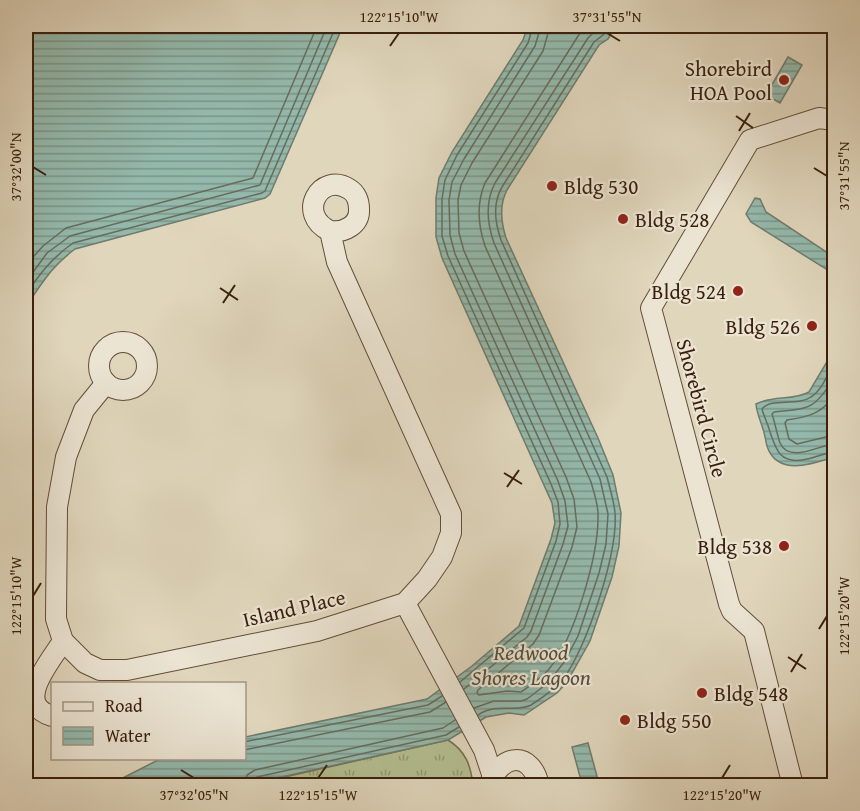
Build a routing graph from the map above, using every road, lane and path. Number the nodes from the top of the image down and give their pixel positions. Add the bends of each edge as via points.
1 (834, 120) edge
2 (330, 231) dead end
3 (106, 383) dead end
4 (405, 603) junction
5 (63, 641) junction
6 (96, 677) edge
7 (51, 716) edge
8 (492, 782) edge
9 (539, 786) edge
10 (793, 786) edge

1 - 10 street, Shorebird Circle via 819,118 750,140 651,308 729,604 754,631
2 - 4 street, Island Place via 337,262 451,514 451,533 442,556
3 - 5 street, Island Place via 84,410 66,457 57,507 55,607
4 - 6 street, Island Place via 317,631
4 - 8 street via 488,760
5 - 6 street, Island Place
5 - 7 street via 34,691 39,707
8 - 9 street via 501,765 508,760 520,760 532,768

